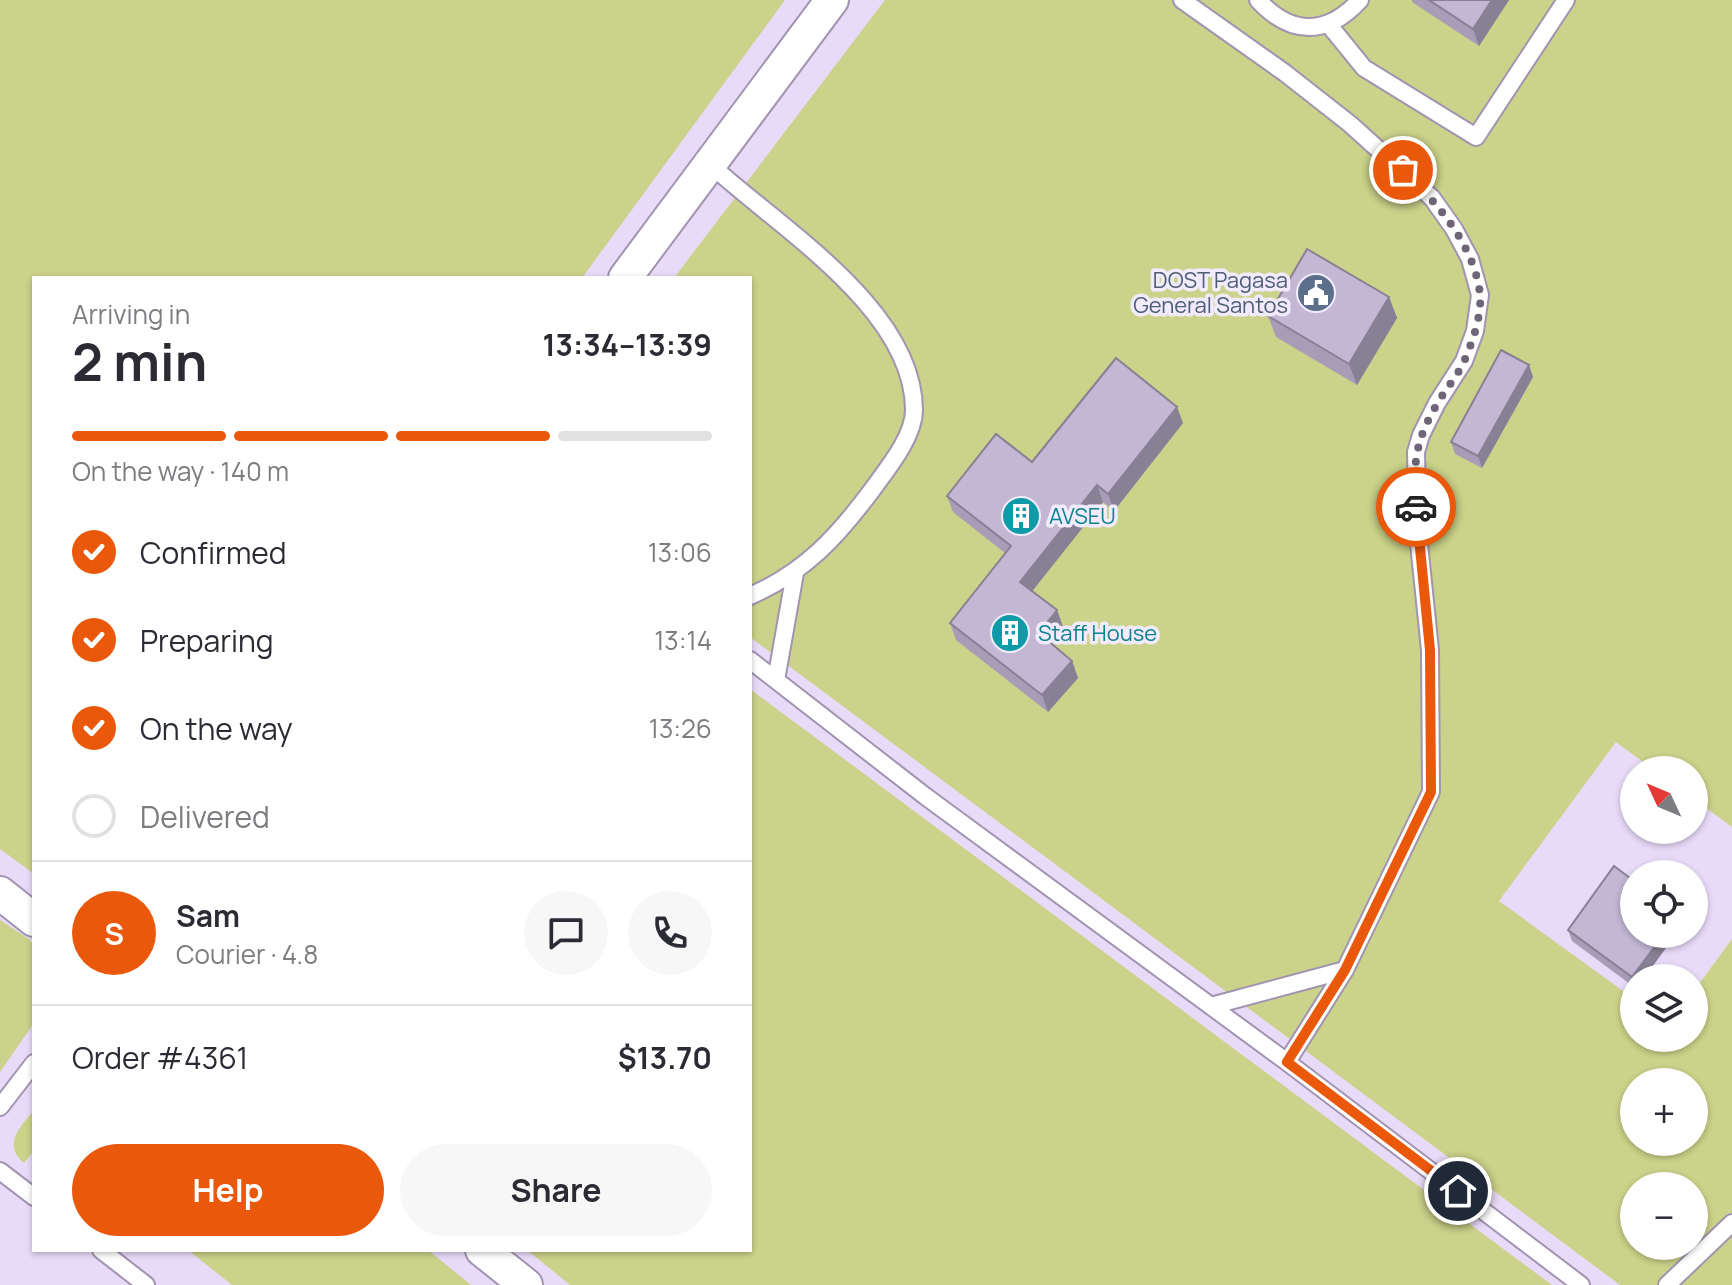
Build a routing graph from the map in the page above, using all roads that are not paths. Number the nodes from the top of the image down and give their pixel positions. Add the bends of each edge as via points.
1 (832, 0) edge
2 (1182, 0) edge
3 (1258, 0) edge
4 (1360, 0) edge
5 (1566, 0) edge
6 (1329, 25) junction
7 (711, 165) junction
8 (627, 276) edge
9 (795, 573) junction
10 (752, 595) edge
11 (752, 662) edge
12 (776, 680) junction
13 (0, 893) edge
14 (32, 918) edge
15 (1345, 970) junction
16 (1211, 1006) junction
17 (1287, 1062) junction
18 (32, 1066) edge
19 (0, 1107) edge
20 (0, 1171) edge
21 (32, 1195) edge
22 (1732, 1223) edge
23 (104, 1252) edge
24 (485, 1252) edge
25 (146, 1285) edge
26 (526, 1285) edge
27 (1581, 1285) edge
28 (1667, 1285) edge

1 - 7 street
2 - 15 lane via 1350,124 1432,198 1470,259 1480,295 1464,361 1437,403 1416,452 1430,650 1431,792
3 - 6 lane via 1288,24
4 - 6 lane
5 - 6 lane via 1476,137 1364,68
7 - 8 street
7 - 9 lane via 859,296 899,351 907,374 914,412 906,436 840,530
9 - 10 lane
9 - 12 lane
11 - 12 lane
12 - 16 lane
13 - 14 street
15 - 16 lane
15 - 17 lane
16 - 17 lane
17 - 27 lane
18 - 19 lane
20 - 21 lane
22 - 28 lane
23 - 25 lane
24 - 26 street

